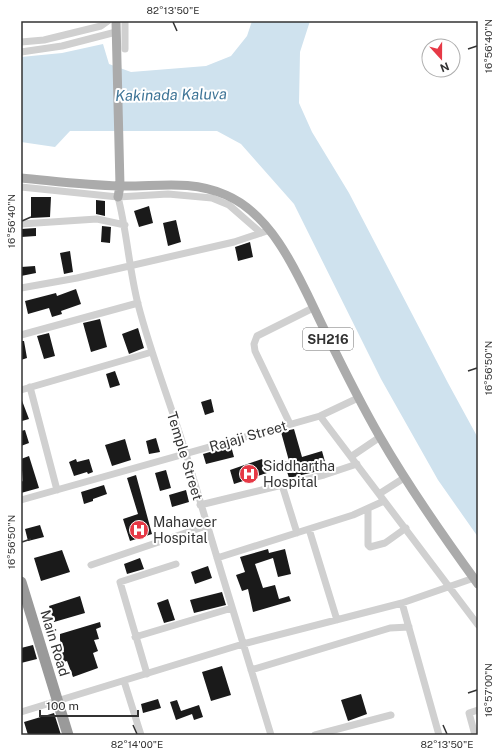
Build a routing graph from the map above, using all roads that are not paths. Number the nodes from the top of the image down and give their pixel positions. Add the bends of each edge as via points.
1 (108, 21) edge
2 (116, 21) edge
3 (125, 21) edge
4 (116, 32) junction
5 (21, 42) edge
6 (125, 49) dead end
7 (21, 52) edge
8 (21, 178) edge
9 (120, 186) junction
10 (21, 187) edge
11 (118, 197) junction
12 (21, 224) edge
13 (125, 225) junction
14 (270, 230) junction
15 (261, 233) junction
16 (130, 266) junction
17 (21, 288) edge
18 (138, 303) junction
19 (313, 308) junction
20 (21, 333) edge
21 (152, 352) junction
22 (30, 387) junction
23 (21, 390) edge
24 (358, 398) junction
25 (320, 416) junction
26 (290, 424) junction
27 (380, 437) junction
28 (186, 453) junction
29 (352, 456) junction
30 (357, 464) junction
31 (404, 478) junction
32 (282, 485) junction
33 (57, 490) junction
34 (378, 494) junction
35 (21, 500) edge
36 (384, 501) junction
37 (200, 505) junction
38 (368, 510) junction
39 (206, 526) junction
40 (406, 528) junction
41 (309, 529) junction
42 (298, 533) junction
43 (217, 558) junction
44 (176, 564) dead end
45 (91, 565) dead end
46 (476, 581) edge
47 (21, 582) edge
48 (450, 588) junction
49 (402, 603) junction
50 (232, 608) junction
51 (337, 620) junction
52 (478, 625) edge
53 (409, 627) junction
54 (134, 637) junction
55 (243, 644) junction
56 (251, 670) junction
57 (146, 674) junction
58 (124, 681) junction
59 (57, 700) junction
60 (478, 710) edge
61 (21, 712) edge
62 (391, 715) dead end
63 (68, 735) edge
64 (141, 735) edge
65 (271, 735) edge
66 (315, 735) edge
67 (440, 735) edge
68 (475, 735) edge

1 - 5 street via 101,26 44,40
2 - 4 main road
3 - 6 street
4 - 7 street via 62,46
4 - 9 main road
8 - 9 main road, SH216
9 - 11 main road
9 - 14 main road, SH216 via 189,184 207,188 228,195 250,210
10 - 11 street
11 - 13 street, Temple Street
11 - 15 street via 168,194 212,198 229,205
12 - 13 street via 97,220
13 - 16 street, Temple Street
14 - 15 street
14 - 19 main road, SH216 via 285,253
15 - 16 street via 234,242
16 - 17 street
16 - 18 street, Temple Street
18 - 20 street
18 - 21 street, Temple Street
19 - 24 main road, SH216
19 - 26 street via 258,336 254,344
21 - 22 street
21 - 28 street, Temple Street
22 - 23 street
22 - 33 street
24 - 25 street, Rajaji Street
24 - 27 main road, SH216
25 - 26 street, Rajaji Street
25 - 29 street
26 - 28 street, Rajaji Street
27 - 29 street
27 - 31 main road, SH216
28 - 33 street, Rajaji Street
28 - 37 street, Temple Street
29 - 30 street
30 - 32 street
30 - 34 street
31 - 34 street
31 - 46 main road, SH216
32 - 37 street
32 - 42 street
33 - 35 street, Rajaji Street
34 - 36 street
36 - 38 street
36 - 40 street
37 - 39 street, Temple Street
38 - 40 street via 370,547 385,543
38 - 41 street
39 - 43 street, Temple Street
39 - 45 street
40 - 48 street
41 - 42 street
41 - 51 street
42 - 43 street
43 - 50 street, Temple Street
44 - 54 street via 120,582
46 - 48 street
47 - 59 highway, Main Road
48 - 49 street
48 - 52 street
49 - 51 street
49 - 53 street
50 - 54 street
50 - 55 street, Temple Street
51 - 55 street
53 - 56 street via 390,628
53 - 67 street
54 - 57 street
55 - 56 street, Temple Street
55 - 57 street
56 - 65 street, Temple Street
57 - 58 street
58 - 59 street
58 - 64 street
59 - 61 street
59 - 63 highway, Main Road
60 - 68 street via 470,713
62 - 66 street

